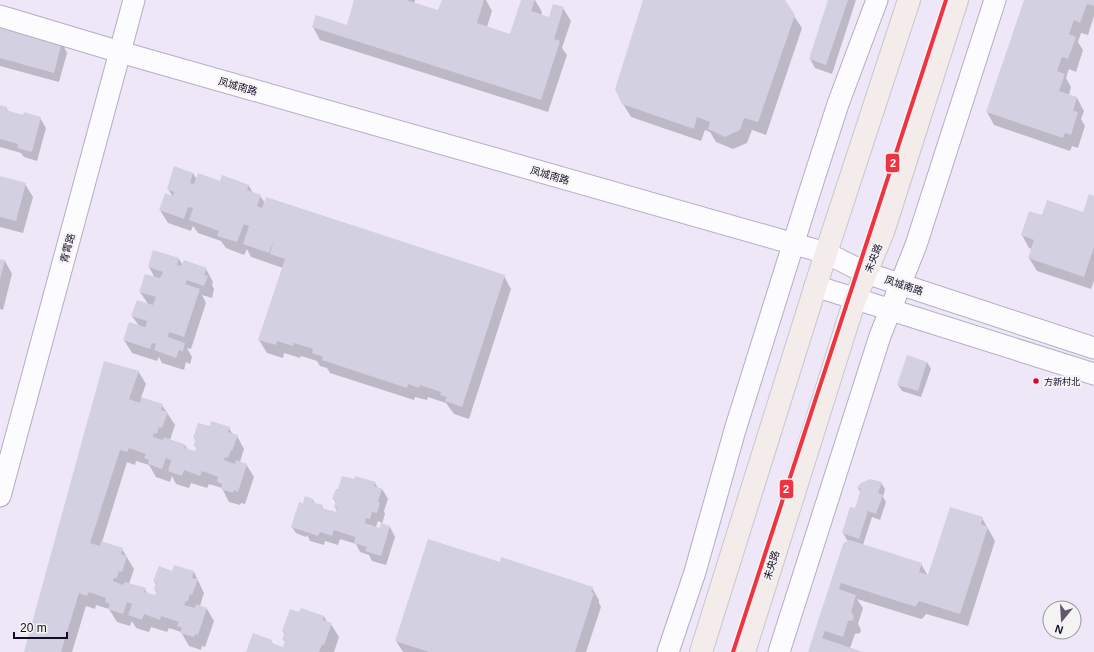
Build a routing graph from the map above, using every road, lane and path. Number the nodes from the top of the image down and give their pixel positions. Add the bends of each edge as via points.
1 (134, 0) edge
2 (877, 0) edge
3 (909, 0) edge
4 (957, 0) edge
5 (994, 0) edge
6 (0, 16) edge
7 (120, 52) junction
8 (793, 244) junction
9 (826, 253) junction
10 (866, 273) junction
11 (900, 284) junction
12 (815, 286) junction
13 (856, 299) junction
14 (890, 310) junction
15 (1094, 348) edge
16 (1094, 374) edge
17 (0, 496) edge
18 (668, 652) edge
19 (701, 652) edge
20 (744, 652) edge
21 (780, 652) edge

1 - 7 street, 青霄路
2 - 8 street via 838,104
3 - 9 main road
4 - 10 main road, 未央路 via 883,232
5 - 11 street via 916,245
6 - 7 street, 凤城南路
7 - 8 street, 凤城南路
7 - 17 street, 青霄路
8 - 9 street, 凤城南路
8 - 18 street via 735,430 695,572
9 - 10 street, 凤城南路
9 - 12 main road
10 - 11 street, 凤城南路
10 - 13 main road, 未央路
11 - 14 street
11 - 15 street, 凤城南路
12 - 13 street
12 - 19 main road
13 - 14 street
13 - 20 main road, 未央路
14 - 16 street
14 - 21 street

